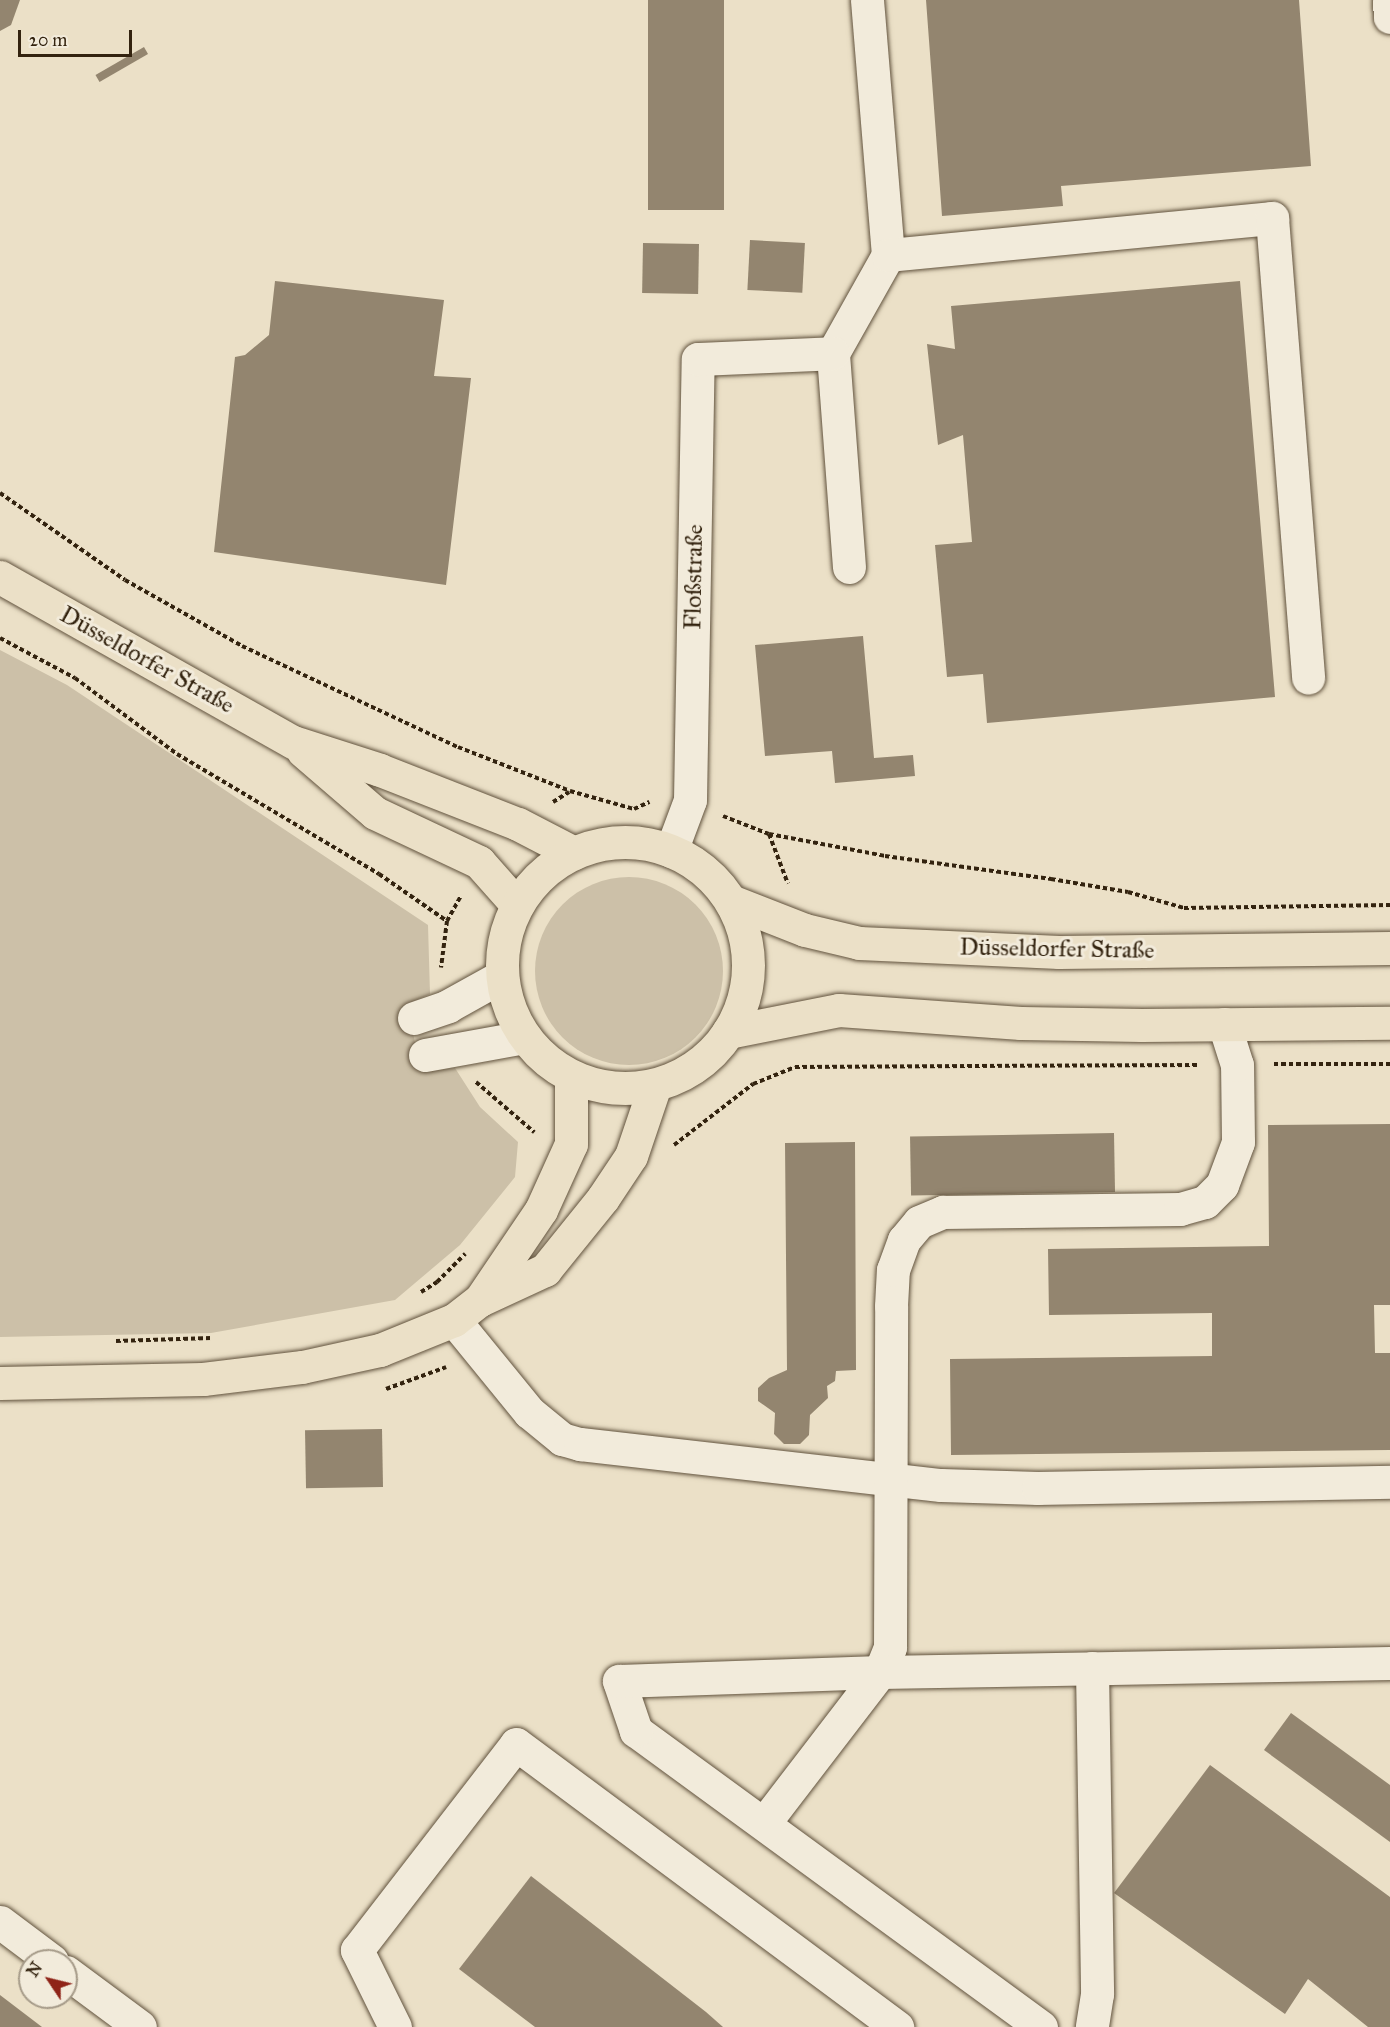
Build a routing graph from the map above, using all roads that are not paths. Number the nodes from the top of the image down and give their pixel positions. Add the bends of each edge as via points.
1 (867, 0) edge
2 (1389, 0) edge
3 (1390, 17) edge
4 (888, 255) junction
5 (833, 353) junction
6 (849, 567) dead end
7 (0, 577) edge
8 (1308, 678) dead end
9 (293, 742) junction
10 (671, 851) junction
11 (574, 853) junction
12 (731, 901) junction
13 (517, 905) junction
14 (1390, 948) edge
15 (502, 976) junction
16 (414, 1018) dead end
17 (1390, 1023) edge
18 (1224, 1024) junction
19 (728, 1032) junction
20 (524, 1037) junction
21 (425, 1055) dead end
22 (571, 1076) junction
23 (655, 1085) junction
24 (480, 1300) junction
25 (454, 1320) junction
26 (0, 1383) edge
27 (891, 1478) junction
28 (1390, 1482) edge
29 (1390, 1663) edge
30 (1092, 1668) junction
31 (880, 1672) junction
32 (765, 1822) junction
33 (0, 1922) edge
34 (36, 1949) edge
35 (78, 1981) edge
36 (140, 2027) edge
37 (395, 2027) edge
38 (897, 2027) edge
39 (1041, 2027) edge
40 (1092, 2027) edge

1 - 4 street
2 - 3 street
4 - 5 street
4 - 8 street via 1272,218
5 - 6 street
5 - 10 street, Floßstraße via 698,359 690,800
7 - 9 main road, Düsseldorfer Straße
9 - 11 main road, Düsseldorfer Straße via 380,770 518,824
9 - 13 main road, Düsseldorfer Straße via 375,813 479,862
10 - 11 main road via 639,842 606,843
10 - 12 main road via 694,863
11 - 13 main road via 551,866
12 - 14 main road, Düsseldorfer Straße via 806,930 859,943 1059,951
12 - 19 main road via 744,933 748,967 742,1001
13 - 15 main road via 504,939
15 - 16 street via 448,1006
15 - 20 main road via 509,1008
17 - 18 main road
18 - 19 main road via 1021,1023 839,1010
18 - 27 street via 1237,1065 1238,1142 1222,1185 1205,1202 1180,1209 943,1212 919,1222 904,1240 893,1270 891,1306
19 - 23 main road via 696,1066
20 - 21 street
20 - 22 main road via 545,1060
22 - 23 main road via 598,1086
22 - 24 main road via 571,1144 541,1210
23 - 24 main road via 631,1156 545,1270
24 - 25 main road
25 - 26 main road via 380,1350 302,1367 203,1379
25 - 27 street via 529,1412 562,1439
27 - 28 street via 941,1485 1038,1488
27 - 31 street via 890,1647
29 - 30 street
30 - 31 street
30 - 40 street via 1097,1994
31 - 32 street
31 - 32 street via 620,1681 636,1731
32 - 39 street
33 - 34 street
35 - 36 street
37 - 38 street via 357,1950 516,1744

